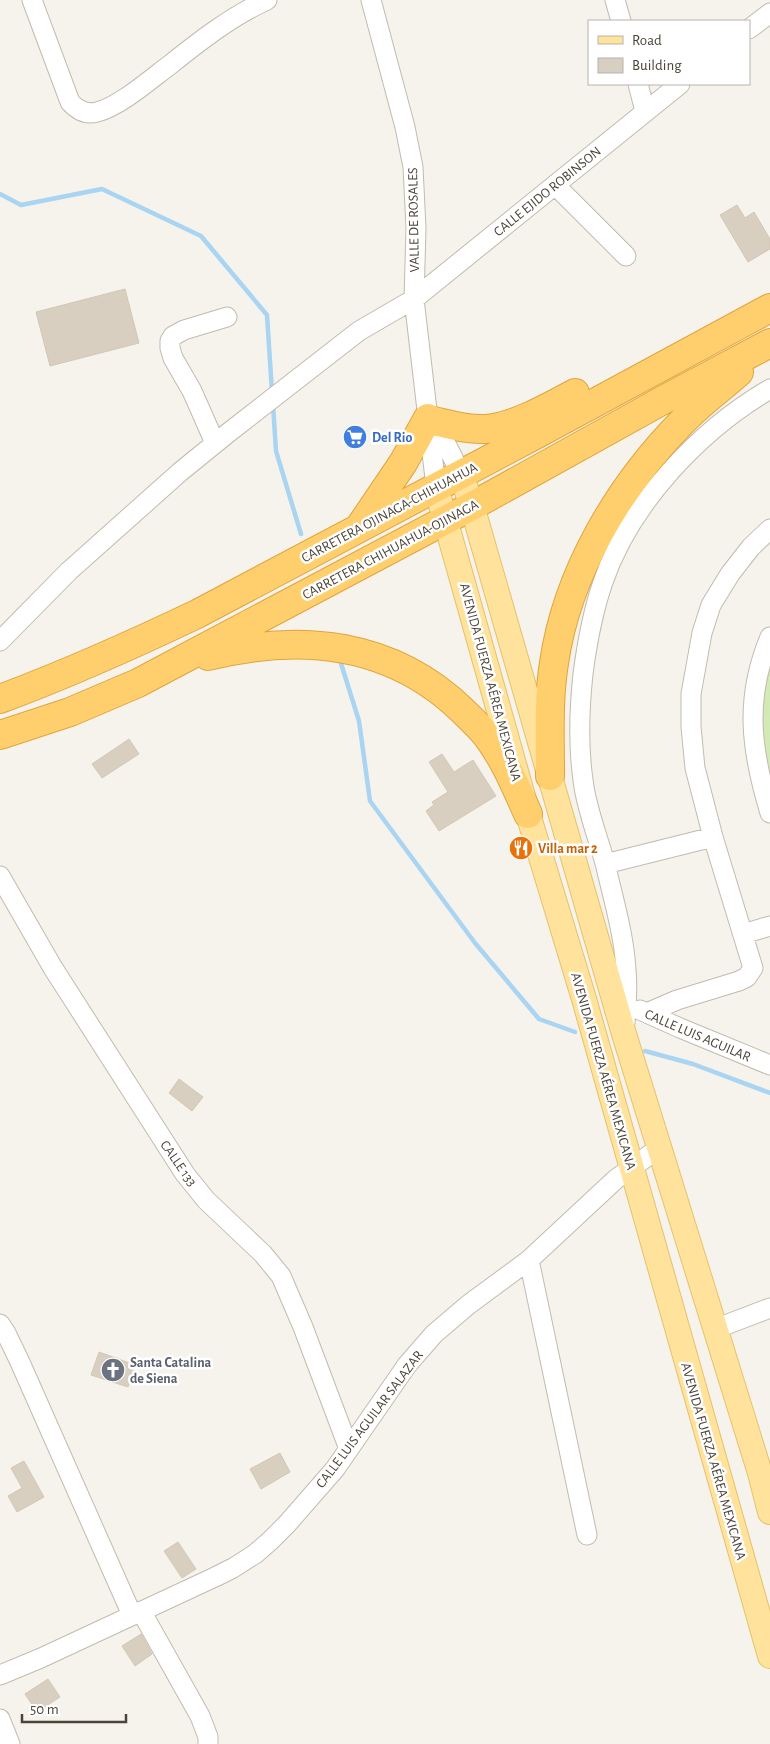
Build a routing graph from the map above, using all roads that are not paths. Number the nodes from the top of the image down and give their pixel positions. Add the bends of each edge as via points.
1 (32, 0) edge
2 (267, 0) edge
3 (371, 0) edge
4 (615, 0) edge
5 (770, 13) edge
6 (621, 20) edge
7 (750, 28) edge
8 (638, 85) edge
9 (679, 85) edge
10 (645, 111) junction
11 (555, 185) junction
12 (626, 256) dead end
13 (414, 299) junction
14 (770, 300) edge
15 (770, 308) edge
16 (226, 317) dead end
17 (717, 337) junction
18 (770, 343) edge
19 (770, 347) edge
20 (732, 363) junction
21 (770, 388) edge
22 (430, 415) junction
23 (216, 443) junction
24 (461, 474) junction
25 (436, 487) junction
26 (472, 506) junction
27 (446, 519) junction
28 (360, 527) junction
29 (770, 529) edge
30 (770, 637) edge
31 (0, 641) edge
32 (175, 664) junction
33 (0, 698) edge
34 (0, 735) edge
35 (550, 776) junction
36 (770, 813) edge
37 (528, 814) junction
38 (713, 837) junction
39 (605, 864) junction
40 (0, 876) edge
41 (770, 926) edge
42 (743, 934) junction
43 (626, 1003) junction
44 (647, 1013) junction
45 (624, 1034) junction
46 (770, 1065) edge
47 (659, 1148) junction
48 (632, 1168) junction
49 (529, 1260) junction
50 (770, 1308) edge
51 (0, 1324) edge
52 (715, 1329) junction
53 (349, 1449) junction
54 (765, 1471) edge
55 (770, 1512) edge
56 (587, 1535) dead end
57 (137, 1613) junction
58 (770, 1656) edge
59 (0, 1675) edge
60 (0, 1720) edge
61 (10, 1744) edge
62 (208, 1744) edge

1 - 2 street via 70,102 76,109 96,113 110,108 233,18
3 - 13 street, VALLE DE ROSALES via 405,127 412,167 416,228
4 - 6 street
5 - 7 street
8 - 10 street
9 - 10 street, CALLE EJIDO ROBINSON
10 - 11 street, CALLE EJIDO ROBINSON
11 - 12 street
11 - 13 street, CALLE EJIDO ROBINSON
13 - 22 street, VALLE DE ROSALES
13 - 23 street, CALLE EJIDO ROBINSON via 359,331
14 - 22 highway via 752,304 509,424 474,429
15 - 17 highway, CARRETERA OJINAGA-CHIHUAHUA
16 - 23 street via 184,330 170,341 173,358
17 - 20 highway
17 - 24 highway, CARRETERA OJINAGA-CHIHUAHUA
18 - 20 highway, CARRETERA CHIHUAHUA-OJINAGA
19 - 35 highway via 683,420 665,440 640,470 590,550 570,596 554,662 550,700
20 - 26 highway, CARRETERA CHIHUAHUA-OJINAGA
21 - 39 street via 715,428 670,473 642,506 603,581 586,654 580,726 584,788
22 - 24 street
22 - 25 street, VALLE DE ROSALES
22 - 28 highway via 403,464
23 - 31 street, CALLE EJIDO ROBINSON via 69,571
24 - 25 highway, CARRETERA OJINAGA-CHIHUAHUA
24 - 26 main road, AVENIDA FUERZA AÉREA MEXICANA
25 - 27 main road, AVENIDA FUERZA AÉREA MEXICANA
25 - 28 highway, CARRETERA OJINAGA-CHIHUAHUA
26 - 27 highway, CARRETERA CHIHUAHUA-OJINAGA
26 - 35 main road, AVENIDA FUERZA AÉREA MEXICANA
27 - 32 highway, CARRETERA CHIHUAHUA-OJINAGA
27 - 37 main road, AVENIDA FUERZA AÉREA MEXICANA
28 - 33 highway, CARRETERA OJINAGA-CHIHUAHUA via 144,640
29 - 38 street via 730,574 711,605 695,663 691,728 696,768
30 - 36 street via 756,684 752,726 759,773
32 - 34 highway, CARRETERA CHIHUAHUA-OJINAGA via 70,712
32 - 37 highway via 226,651 293,644 346,648 386,660 432,684 486,736 510,772
35 - 45 main road, AVENIDA FUERZA AÉREA MEXICANA
37 - 48 main road, AVENIDA FUERZA AÉREA MEXICANA
38 - 39 street
38 - 42 street
39 - 43 street via 621,932
40 - 53 street, CALLE 133 via 53,968 185,1174 206,1200 281,1276
41 - 42 street
42 - 44 street via 752,964 751,973 744,979
43 - 44 street, CALLE LUIS AGUILAR
43 - 45 street
44 - 46 street, CALLE LUIS AGUILAR
45 - 47 main road, AVENIDA FUERZA AÉREA MEXICANA
47 - 48 street, CALLE LUIS AGUILAR SALAZAR
47 - 52 main road, AVENIDA FUERZA AÉREA MEXICANA
48 - 49 street, CALLE LUIS AGUILAR SALAZAR via 599,1194
48 - 58 main road, AVENIDA FUERZA AÉREA MEXICANA
49 - 53 street, CALLE LUIS AGUILAR SALAZAR via 468,1304 434,1334 407,1365
49 - 56 street
50 - 52 street
51 - 57 street
52 - 54 main road, AVENIDA FUERZA AÉREA MEXICANA
53 - 57 street, CALLE LUIS AGUILAR SALAZAR via 287,1524 260,1550 233,1568
54 - 55 main road, AVENIDA FUERZA AÉREA MEXICANA
57 - 59 street, CALLE LUIS AGUILAR SALAZAR
57 - 62 street via 200,1716
60 - 61 street

